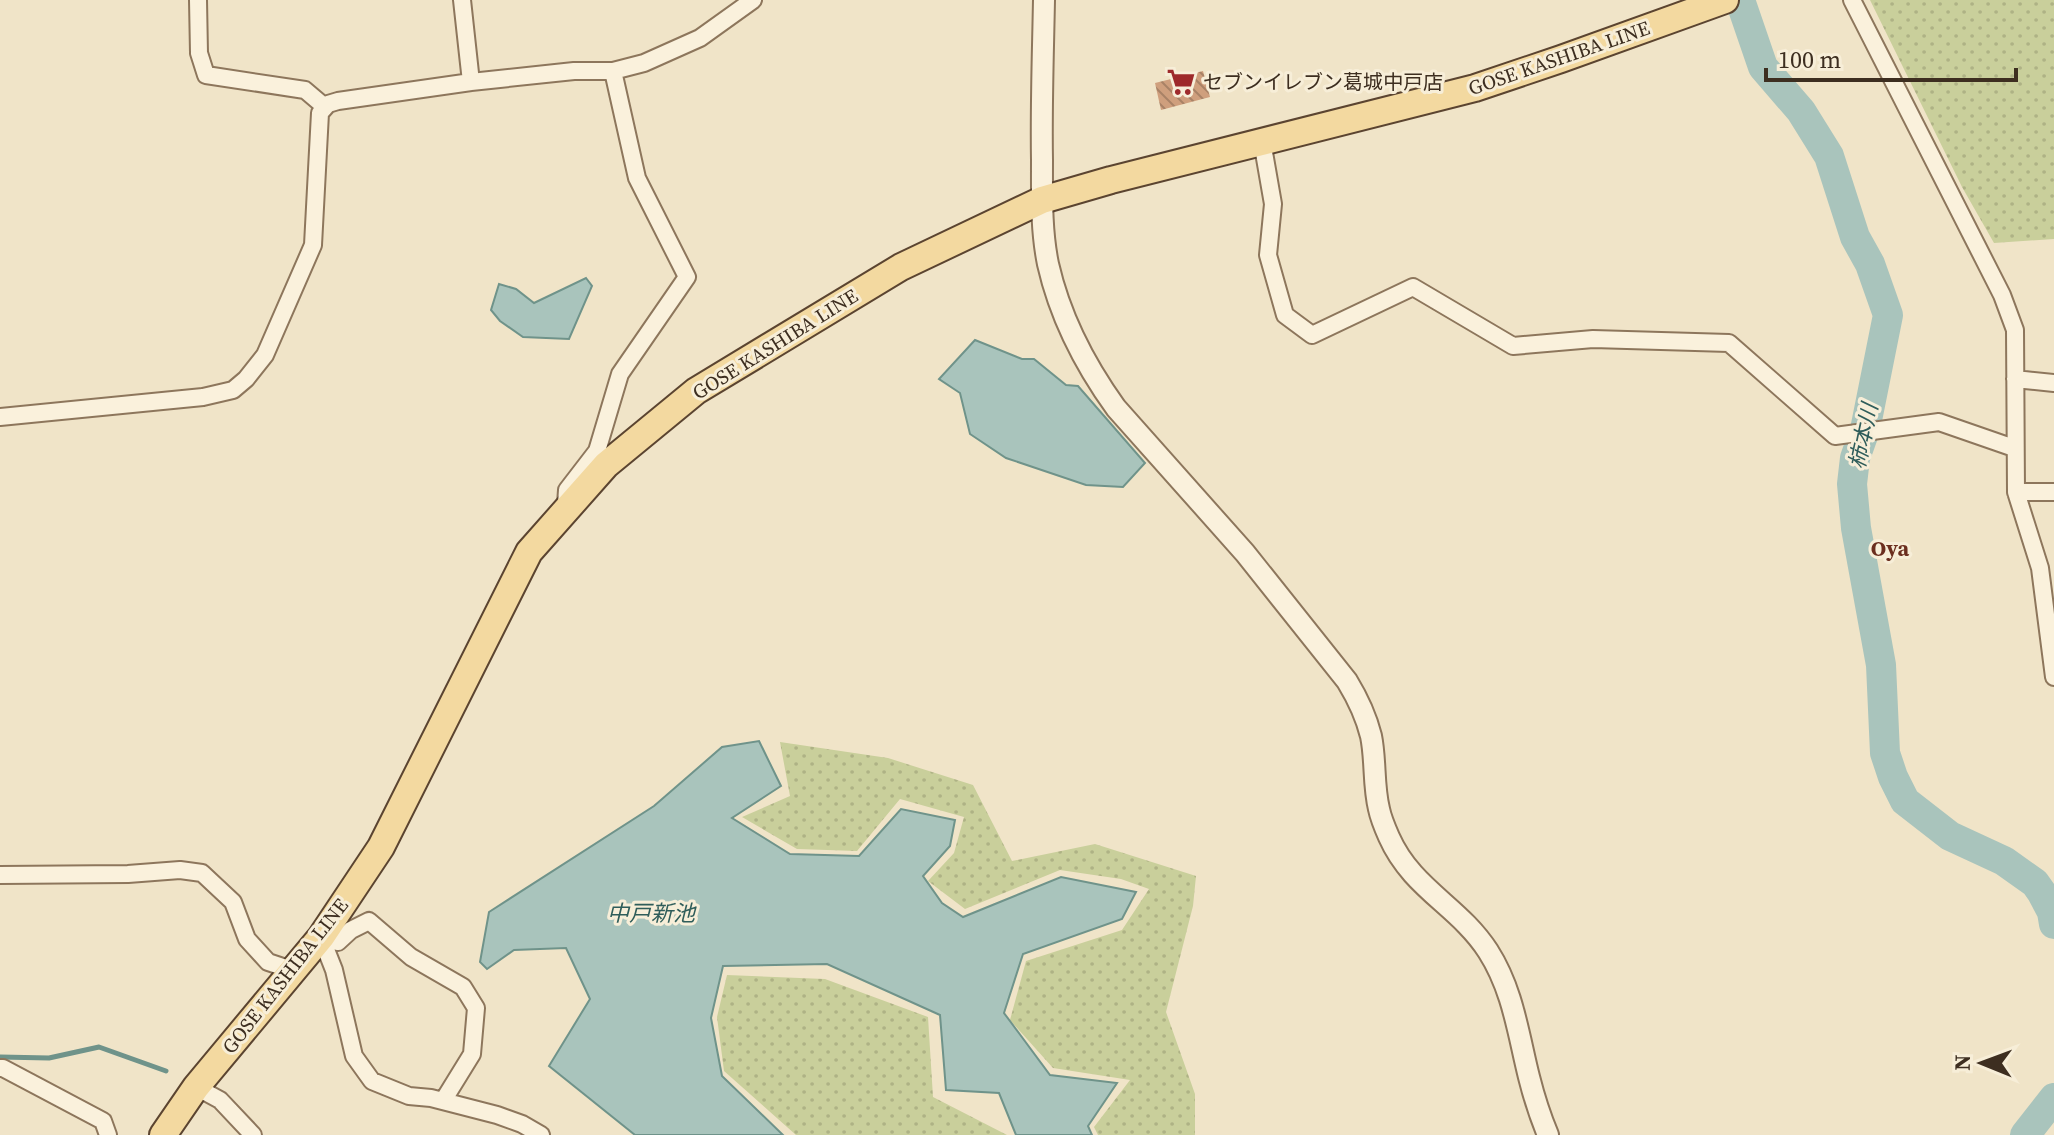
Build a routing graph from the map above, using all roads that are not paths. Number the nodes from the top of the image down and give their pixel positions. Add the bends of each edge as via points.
1 (198, 0) edge
2 (462, 0) edge
3 (753, 0) edge
4 (1044, 0) edge
5 (1852, 0) edge
6 (1722, 1) edge
7 (613, 71) junction
8 (471, 82) junction
9 (325, 107) junction
10 (1262, 141) junction
11 (1042, 200) junction
12 (2015, 379) junction
13 (2054, 383) edge
14 (0, 417) edge
15 (2014, 448) junction
16 (606, 452) junction
17 (2016, 492) junction
18 (2054, 492) edge
19 (2054, 677) edge
20 (0, 875) edge
21 (321, 937) junction
22 (292, 970) junction
23 (0, 1068) edge
24 (196, 1087) junction
25 (443, 1101) junction
26 (108, 1135) edge
27 (163, 1135) edge
28 (253, 1135) edge
29 (541, 1135) edge
30 (1548, 1135) edge

1 - 9 street via 199,53 206,75 305,90
2 - 8 street
3 - 7 street via 700,38
4 - 11 street
5 - 12 street via 2002,295 2015,330
6 - 10 main road, GOSE KASHIBA LINE via 1475,88
7 - 8 street
7 - 16 street via 637,178 687,277 620,374
8 - 9 street
9 - 14 street via 320,113 313,245 265,355 246,379 233,390 203,397
10 - 11 main road, GOSE KASHIBA LINE
10 - 15 street via 1273,204 1268,255 1285,315 1312,335 1413,287 1513,346 1593,339 1729,343 1835,436 1939,422
11 - 16 main road, GOSE KASHIBA LINE via 901,267
11 - 30 street via 1058,300 1098,383 1245,553 1359,701 1372,739 1378,807 1391,841 1416,879 1462,918 1499,969
12 - 13 street
12 - 15 street
15 - 17 street
16 - 21 main road, GOSE KASHIBA LINE via 529,552 381,847
17 - 18 street
17 - 19 street via 2040,568
20 - 22 street via 202,873 233,902 247,939 268,962
21 - 22 main road, GOSE KASHIBA LINE
21 - 25 street via 354,1056 372,1081 409,1096
21 - 25 street via 338,942 369,921 411,957 463,987 476,1008 472,1054
22 - 24 main road, GOSE KASHIBA LINE
23 - 26 street via 103,1121
24 - 27 main road, GOSE KASHIBA LINE
24 - 28 street via 220,1100
25 - 29 street via 497,1115

